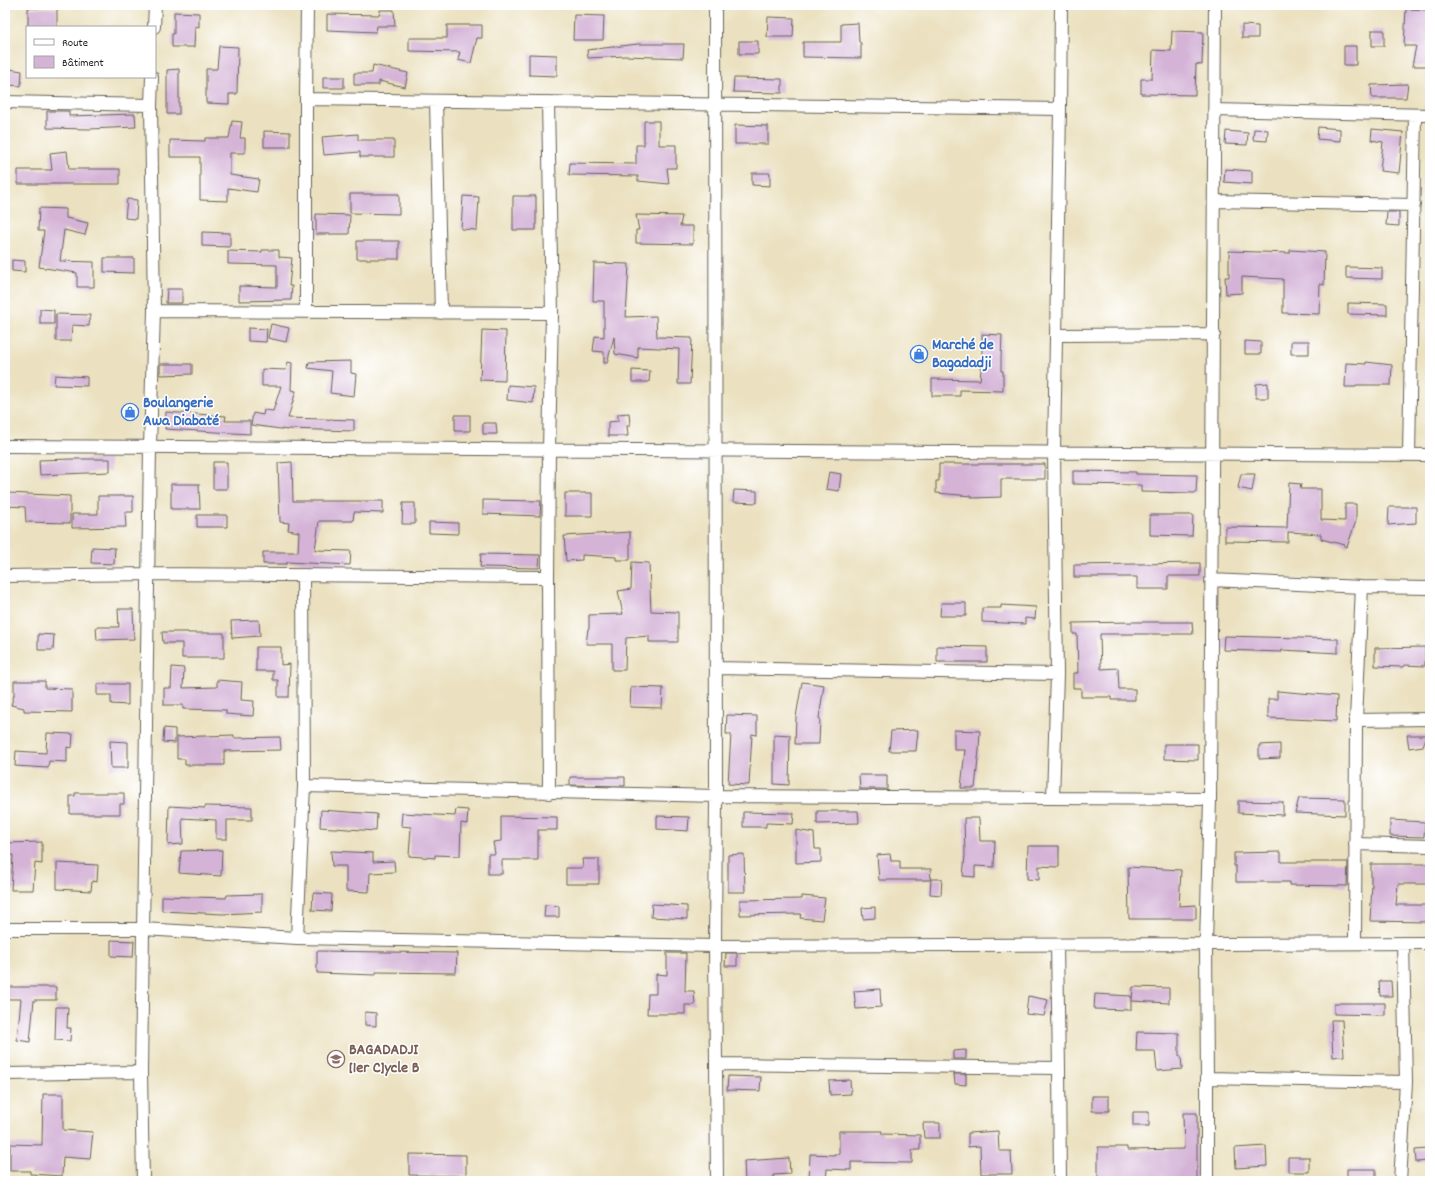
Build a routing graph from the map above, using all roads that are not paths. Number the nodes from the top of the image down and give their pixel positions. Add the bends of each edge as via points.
1 (155, 5) edge
2 (307, 5) edge
3 (715, 5) edge
4 (1061, 5) edge
5 (1215, 5) edge
6 (154, 26) edge
7 (152, 78) edge
8 (306, 99) junction
9 (436, 101) junction
10 (5, 102) edge
11 (548, 102) junction
12 (715, 104) junction
13 (152, 105) junction
14 (1060, 108) junction
15 (1215, 110) junction
16 (1415, 115) junction
17 (1430, 115) edge
18 (1215, 201) junction
19 (1414, 205) junction
20 (154, 311) junction
21 (306, 312) junction
22 (441, 313) junction
23 (552, 313) junction
24 (1214, 334) junction
25 (1057, 335) junction
26 (5, 446) edge
27 (150, 447) junction
28 (549, 449) junction
29 (716, 450) junction
30 (1054, 452) junction
31 (1212, 454) junction
32 (1409, 455) junction
33 (1430, 455) edge
34 (148, 574) junction
35 (303, 575) junction
36 (5, 576) edge
37 (548, 577) junction
38 (1211, 580) junction
39 (1362, 587) junction
40 (1430, 588) edge
41 (716, 668) junction
42 (1057, 674) junction
43 (1430, 719) edge
44 (1356, 720) junction
45 (304, 786) junction
46 (549, 793) junction
47 (716, 796) junction
48 (1054, 798) junction
49 (1210, 799) junction
50 (1355, 844) junction
51 (1430, 846) edge
52 (5, 929) edge
53 (143, 929) junction
54 (297, 938) junction
55 (1355, 943) junction
56 (1403, 943) junction
57 (1430, 943) edge
58 (1206, 944) junction
59 (1056, 945) junction
60 (715, 946) junction
61 (717, 1064) junction
62 (1060, 1068) junction
63 (141, 1072) junction
64 (5, 1074) edge
65 (1208, 1078) junction
66 (1406, 1082) junction
67 (143, 1181) edge
68 (717, 1181) edge
69 (1060, 1181) edge
70 (1206, 1181) edge
71 (1400, 1181) edge

1 - 6 street
2 - 8 street
3 - 12 street
4 - 14 street
5 - 15 street
7 - 13 street
8 - 9 street
8 - 21 street
9 - 11 street
9 - 22 street
10 - 13 street
11 - 12 street
11 - 23 street
12 - 14 street
12 - 29 street
13 - 20 street
14 - 25 street
15 - 16 street
15 - 18 street
16 - 17 street
16 - 19 street
18 - 19 street
18 - 24 street
19 - 32 street
20 - 21 street
20 - 27 street
21 - 22 street
22 - 23 street
23 - 28 street
24 - 25 street
24 - 31 street
25 - 30 street
26 - 27 street
27 - 28 street
27 - 34 street
28 - 29 street
28 - 37 street
29 - 30 street
29 - 41 street
30 - 31 street
30 - 42 street
31 - 32 street
31 - 38 street
32 - 33 street
34 - 35 street
34 - 36 street
34 - 53 street
35 - 37 street
35 - 45 street
37 - 46 street
38 - 39 street
38 - 49 street
39 - 40 street
39 - 44 street
41 - 42 street
41 - 47 street
42 - 48 street
43 - 44 street
44 - 50 street
45 - 46 street
45 - 54 street
46 - 47 street
47 - 48 street
47 - 60 street
48 - 49 street
49 - 58 street
50 - 51 street
50 - 55 street
52 - 53 street
53 - 54 street
53 - 63 street
54 - 60 street
55 - 56 street
55 - 58 street
56 - 57 street
56 - 66 street
58 - 59 street
58 - 65 street
59 - 60 street
59 - 62 street
60 - 61 street
61 - 62 street
61 - 68 street
62 - 69 street
63 - 64 street
63 - 67 street
65 - 66 street
65 - 70 street
66 - 71 street

